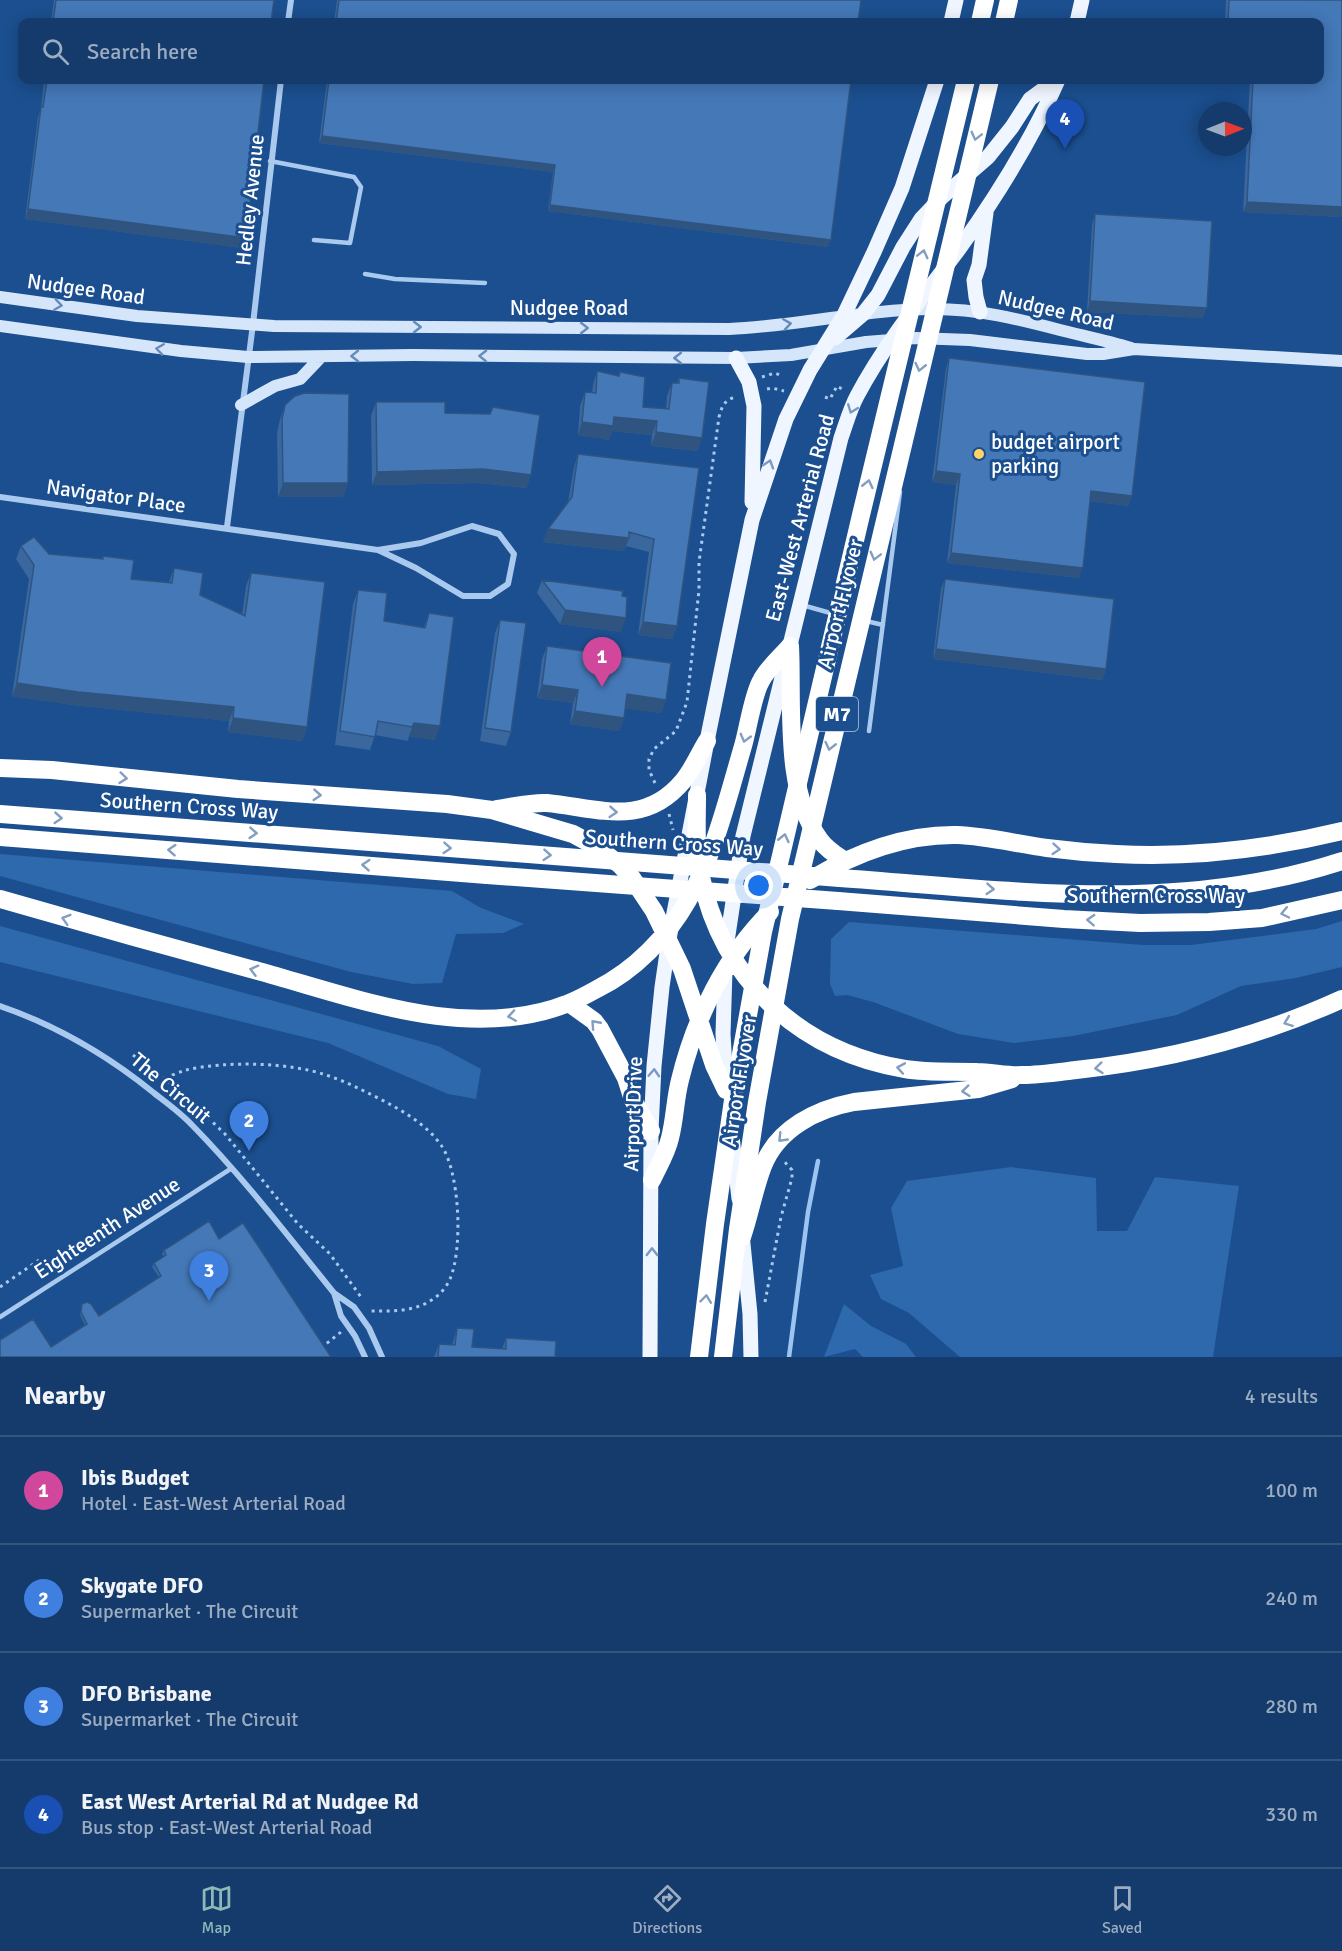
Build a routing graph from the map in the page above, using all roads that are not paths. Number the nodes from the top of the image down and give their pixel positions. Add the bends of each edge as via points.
1 (291, 0) edge
2 (956, 0) edge
3 (985, 0) edge
4 (1009, 0) edge
5 (1082, 0) edge
6 (289, 18) edge
7 (952, 18) edge
8 (981, 18) edge
9 (1005, 18) edge
10 (1078, 18) edge
11 (280, 84) edge
12 (936, 84) edge
13 (965, 84) edge
14 (989, 84) edge
15 (1051, 84) edge
16 (1055, 84) edge
17 (270, 161) junction
18 (986, 210) junction
19 (314, 240) dead end
20 (365, 274) dead end
21 (484, 283) dead end
22 (0, 297) edge
23 (912, 311) junction
24 (980, 312) junction
25 (863, 314) junction
26 (844, 315) junction
27 (253, 324) junction
28 (0, 326) edge
29 (890, 339) junction
30 (822, 349) junction
31 (1134, 349) junction
32 (248, 357) junction
33 (321, 357) junction
34 (736, 358) junction
35 (1342, 361) edge
36 (241, 405) junction
37 (908, 433) dead end
38 (902, 478) dead end
39 (901, 490) dead end
40 (0, 497) edge
41 (752, 520) junction
42 (227, 527) junction
43 (378, 550) junction
44 (799, 604) junction
45 (841, 615) dead end
46 (851, 618) dead end
47 (883, 625) junction
48 (790, 646) junction
49 (869, 731) dead end
50 (707, 741) junction
51 (0, 768) edge
52 (697, 795) junction
53 (492, 810) junction
54 (0, 814) edge
55 (1342, 831) edge
56 (0, 837) edge
57 (845, 861) junction
58 (1342, 861) edge
59 (681, 873) joint
60 (701, 876) junction
61 (0, 899) edge
62 (1342, 900) edge
63 (669, 933) junction
64 (728, 957) junction
65 (1342, 999) edge
66 (569, 1003) junction
67 (0, 1006) edge
68 (700, 1021) junction
69 (1023, 1076) junction
70 (726, 1090) junction
71 (651, 1131) junction
72 (232, 1168) junction
73 (652, 1180) junction
74 (742, 1237) junction
75 (333, 1293) junction
76 (0, 1317) edge
77 (365, 1357) edge
78 (382, 1357) edge
79 (650, 1357) edge
80 (699, 1357) edge
81 (723, 1357) edge
82 (752, 1357) edge

1 - 6 street
2 - 7 main road
3 - 8 highway
4 - 9 highway
5 - 10 main road
11 - 17 street, Hedley Avenue
12 - 26 main road, East-West Arterial Road via 902,188
80 -> 13 highway, Airport Flyover / M7, bridge via 734,1093 764,932
14 -> 81 highway, Airport Flyover / M7, bridge via 790,919 757,1102
15 - 25 main road via 1030,99 988,157 921,219
16 - 18 main road, East-West Arterial Road via 1031,136
17 - 19 lane via 354,177 361,187 350,243
17 - 27 street, Hedley Avenue
18 - 23 main road, East-West Arterial Road
18 - 24 main road via 974,280
20 - 21 lane
22 -> 27 main road, Nudgee Road via 136,315
23 - 24 main road, Nudgee Road
23 - 25 main road, Nudgee Road
23 - 29 main road, East-West Arterial Road
24 - 31 main road, Nudgee Road
25 - 26 main road, Nudgee Road
25 - 30 main road
27 -> 26 main road, Nudgee Road via 729,329 779,326
26 - 30 main road, East-West Arterial Road
27 - 32 street
32 -> 28 main road, Nudgee Road
29 - 30 main road, Nudgee Road
29 - 31 main road, Nudgee Road via 970,340 1087,354
29 -> 44 main road, East-West Arterial Road via 856,397 841,438
30 - 34 main road, Nudgee Road
41 -> 30 main road, East-West Arterial Road via 776,442
31 - 35 main road, Nudgee Road
32 - 33 main road, Nudgee Road
32 - 36 street
34 -> 33 main road, Nudgee Road
33 - 36 main road via 300,379 275,386
34 - 41 main road via 754,386
36 - 42 street
37 - 38 lane
39 - 47 lane
40 - 42 street, Navigator Place
41 - 50 main road, East-West Arterial Road
42 - 43 street, Navigator Place
43 - 43 street, Navigator Place via 421,543 472,526 499,534 514,554 507,584 490,596 463,596
44 - 45 lane
44 - 48 main road, East-West Arterial Road
46 - 47 lane
47 - 49 lane
48 - 57 highway via 792,748 800,791 820,842
48 -> 60 highway via 760,681
48 - 64 main road, East-West Arterial Road via 745,826
50 - 52 main road, East-West Arterial Road
53 -> 50 highway via 544,803 623,812 644,808 662,800 685,779
51 -> 53 highway
52 - 59 main road, East-West Arterial Road
52 - 60 highway
53 - 63 highway via 573,834 597,847 632,878
54 -> 58 highway, Southern Cross Way, bridge via 1061,894 1181,893 1284,878
57 -> 55 highway via 892,843 938,836 978,837 1117,854 1171,854 1252,849
62 -> 56 highway, Southern Cross Way, bridge via 1262,918 1107,921
57 - 64 highway via 805,883 777,905
59 - 63 main road, Airport Drive
60 - 63 highway
60 - 64 highway
66 -> 61 highway via 482,1020 425,1015
63 - 66 highway via 627,970
63 - 68 highway
71 -> 63 main road, Airport Drive via 657,1028
64 - 68 highway
69 -> 64 highway via 906,1069 848,1054 826,1044 775,1009
64 - 70 main road via 723,1034
65 -> 69 highway via 1261,1032 1210,1047 1124,1065
71 -> 66 highway via 600,1029
67 - 72 street, The Circuit via 77,1040 124,1068 191,1124
68 - 70 highway
68 - 73 highway via 680,1078 670,1140
69 -> 74 highway via 978,1089 854,1102 812,1115 792,1128 771,1151
70 - 74 main road
71 - 73 main road, Airport Drive
72 - 75 street, The Circuit
72 - 76 lane, Eighteenth Avenue
79 -> 73 main road, Airport Drive
74 - 82 main road
75 - 77 street, The Circuit via 341,1316
75 - 78 street, The Circuit via 354,1308 369,1328

